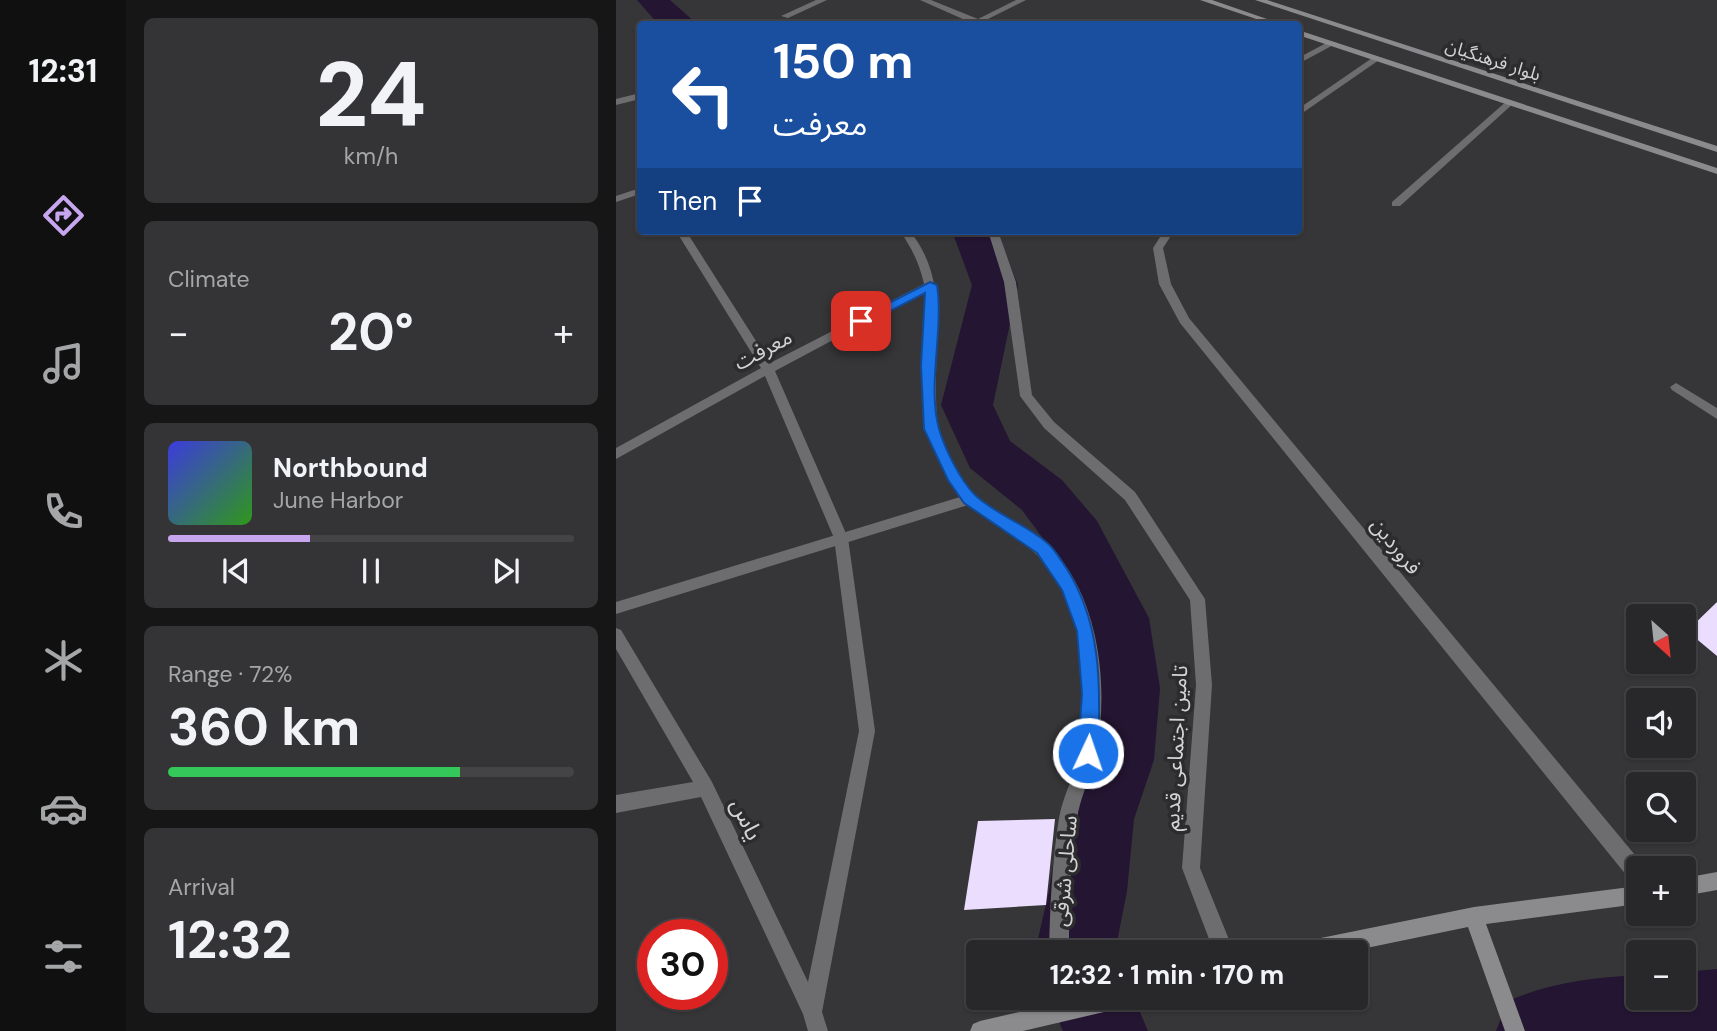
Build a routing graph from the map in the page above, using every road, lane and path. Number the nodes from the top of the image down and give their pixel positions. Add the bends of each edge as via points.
1 (823, 0) edge
2 (924, 0) edge
3 (1022, 0) edge
4 (1204, 0) edge
5 (1259, 0) edge
6 (785, 16) dead end
7 (976, 21) edge
8 (985, 21) edge
9 (1268, 21) edge
10 (1302, 33) edge
11 (1333, 43) junction
12 (1378, 58) junction
13 (1302, 60) edge
14 (1517, 84) junction
15 (637, 97) edge
16 (1500, 98) junction
17 (616, 102) edge
18 (1511, 102) junction
19 (1302, 110) edge
20 (1717, 149) edge
21 (1717, 171) edge
22 (637, 192) edge
23 (616, 199) edge
24 (1396, 204) dead end
25 (684, 235) edge
26 (909, 235) edge
27 (994, 235) edge
28 (1166, 235) edge
29 (930, 285) junction
30 (768, 369) junction
31 (1676, 387) dead end
32 (1717, 414) edge
33 (616, 454) edge
34 (970, 499) junction
35 (841, 538) junction
36 (616, 608) edge
37 (616, 635) edge
38 (706, 788) junction
39 (616, 804) edge
40 (1626, 859) edge
41 (1717, 881) edge
42 (1696, 885) edge
43 (1626, 897) edge
44 (1474, 916) junction
45 (1059, 940) edge
46 (1219, 940) edge
47 (1359, 940) edge
48 (1054, 1010) edge
49 (812, 1012) junction
50 (1004, 1029) edge
51 (818, 1031) edge
52 (979, 1031) edge
53 (1515, 1031) edge

1 - 6 street
2 - 7 street
3 - 8 street
4 - 9 main road
5 - 14 main road, بلوار فرهنگیان
10 - 11 main road, بلوار فرهنگیان
11 - 12 main road, بلوار فرهنگیان
11 - 13 street
12 - 16 main road, بلوار فرهنگیان
12 - 19 street
14 - 16 main road
14 - 20 main road, بلوار فرهنگیان
15 - 17 street
16 - 18 main road, بلوار فرهنگیان
18 - 21 main road, بلوار فرهنگیان
18 - 24 street
22 - 23 street
25 - 30 street
26 - 29 street, ساحلی شرقی via 917,242
27 - 46 street, تامین اجتماعی قدیم via 1010,282 1026,396 1049,425 1129,496 1197,599 1204,685 1191,868
28 - 40 street, فروردین via 1158,248 1165,284 1184,320
29 - 30 street, معرفت
29 - 34 street, ساحلی شرقی via 932,429
30 - 33 street, معرفت
30 - 35 street
31 - 32 street
34 - 35 street
34 - 45 street, ساحلی شرقی via 1043,548 1070,587 1085,631 1091,694 1088,753 1068,816
35 - 36 street
35 - 49 street via 867,731
37 - 38 street, یاس
38 - 39 street
38 - 49 street, یاس
41 - 42 main road
43 - 44 main road
44 - 47 main road
44 - 53 main road
48 - 50 main road
49 - 51 street, یاس
50 - 52 main road

